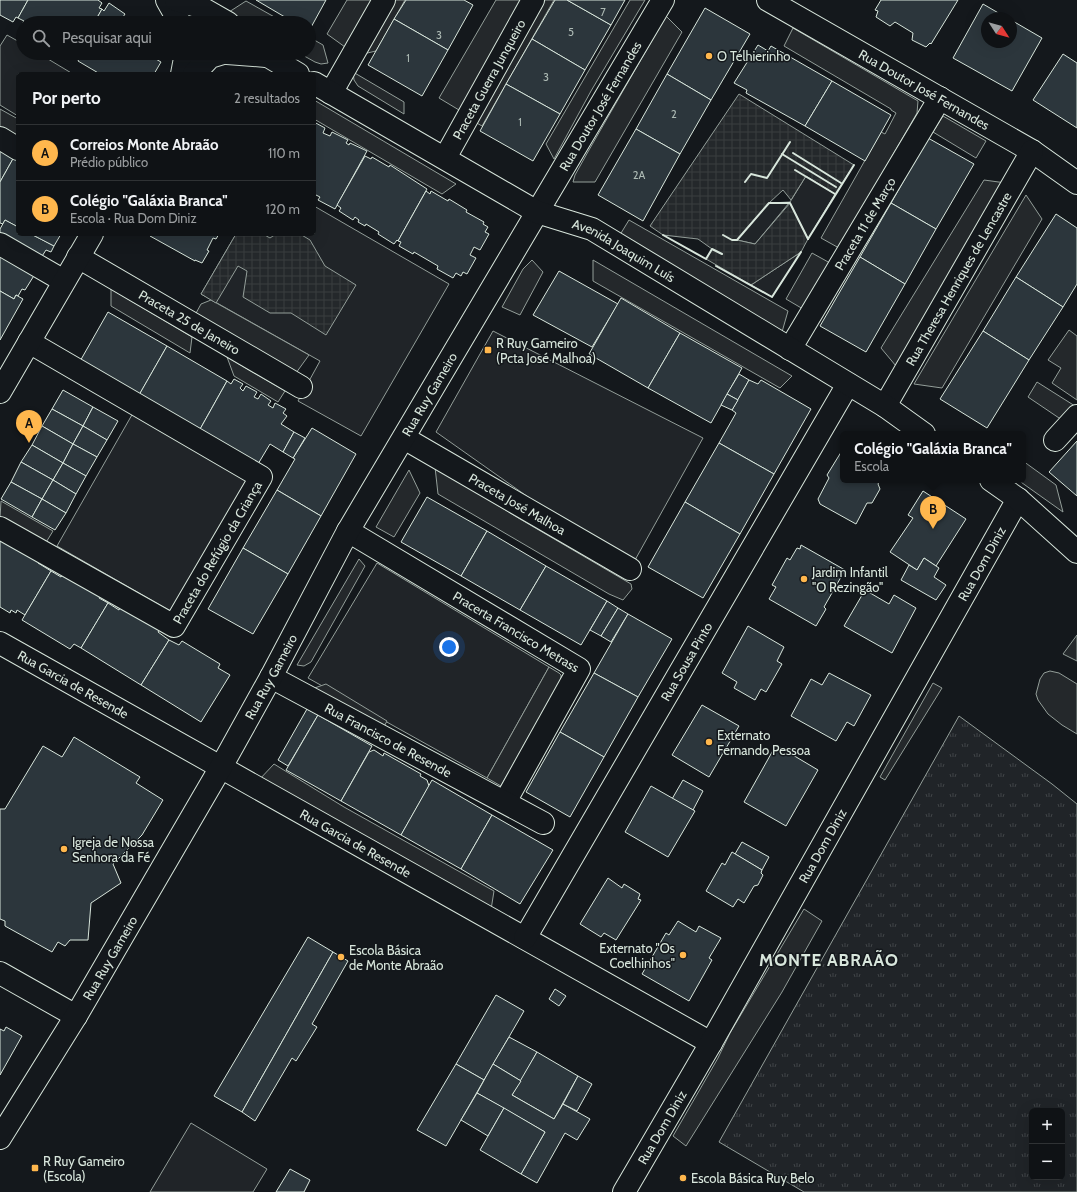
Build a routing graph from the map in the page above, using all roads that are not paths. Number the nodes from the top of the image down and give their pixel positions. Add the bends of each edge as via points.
1 (167, 0) edge
2 (176, 0) edge
3 (384, 0) edge
4 (533, 0) edge
5 (663, 0) edge
6 (768, 0) edge
7 (176, 16) edge
8 (216, 16) edge
9 (185, 60) edge
10 (207, 60) edge
11 (274, 60) edge
12 (182, 72) edge
13 (196, 72) edge
14 (295, 72) edge
15 (323, 88) edge
16 (940, 98) junction
17 (0, 138) edge
18 (16, 148) edge
19 (1032, 151) junction
20 (445, 158) junction
21 (1077, 183) edge
22 (537, 212) junction
23 (91, 236) edge
24 (0, 244) edge
25 (78, 257) junction
26 (64, 281) junction
27 (29, 342) junction
28 (790, 349) junction
29 (848, 384) junction
30 (301, 387) dead end
31 (0, 392) edge
32 (884, 406) junction
33 (1077, 416) edge
34 (920, 431) edge
35 (404, 438) junction
36 (1055, 440) dead end
37 (995, 483) edge
38 (1018, 499) junction
39 (0, 528) edge
40 (348, 531) junction
41 (1077, 552) edge
42 (630, 569) dead end
43 (0, 642) edge
44 (271, 677) junction
45 (221, 767) junction
46 (505, 802) junction
47 (543, 823) dead end
48 (525, 938) junction
49 (0, 973) edge
50 (76, 1016) junction
51 (711, 1043) junction
52 (0, 1138) edge
53 (624, 1192) edge

1 - 7 street
2 - 8 street via 200,7
3 - 15 street
4 - 20 street, Praceta Guerra Junqueiro
5 - 22 street, Rua Doutor José Fernandes
6 - 16 street, Rua Doutor José Fernandes
9 - 12 street
10 - 13 street
11 - 14 street
15 - 20 street, Avenida Joaquim Luís
16 - 19 street, Rua Doutor José Fernandes
16 - 28 street, Praceta 11 de Março
17 - 18 street
19 - 21 street, Rua Doutor José Fernandes
19 - 32 street, Rua Theresa Henriques de Lencastre
20 - 22 street, Avenida Joaquim Luís
22 - 28 street, Avenida Joaquim Luís via 592,229
22 - 35 street, Rua Ruy Gameiro
23 - 25 street
24 - 26 street
25 - 26 street
25 - 30 street, Praceta 25 de Janeiro
26 - 27 street
27 - 31 street
27 - 39 street, Praceta do Refúgio da Criança via 261,478 174,626
28 - 29 street, Avenida Joaquim Luís
29 - 32 street, Avenida Joaquim Luís
29 - 48 street, Rua Sousa Pinto
32 - 34 street, Avenida Joaquim Luís
33 - 36 street
35 - 40 street, Rua Ruy Gameiro
35 - 42 street, Praceta José Malhoa
37 - 38 street
38 - 41 street
38 - 51 street, Rua Dom Diniz
40 - 44 street, Rua Ruy Gameiro
40 - 46 street, Pracerta Francisco Metrass via 579,669
43 - 45 street, Rua Garcia de Resende
44 - 45 street, Rua Ruy Gameiro
44 - 46 street, Rua Francisco de Resende
45 - 48 street, Rua Garcia de Resende
45 - 50 street, Rua Ruy Gameiro
46 - 47 street
48 - 51 street, Rua Garcia de Resende
49 - 50 street
50 - 52 street, Rua Ruy Gameiro
51 - 53 street, Rua Dom Diniz

